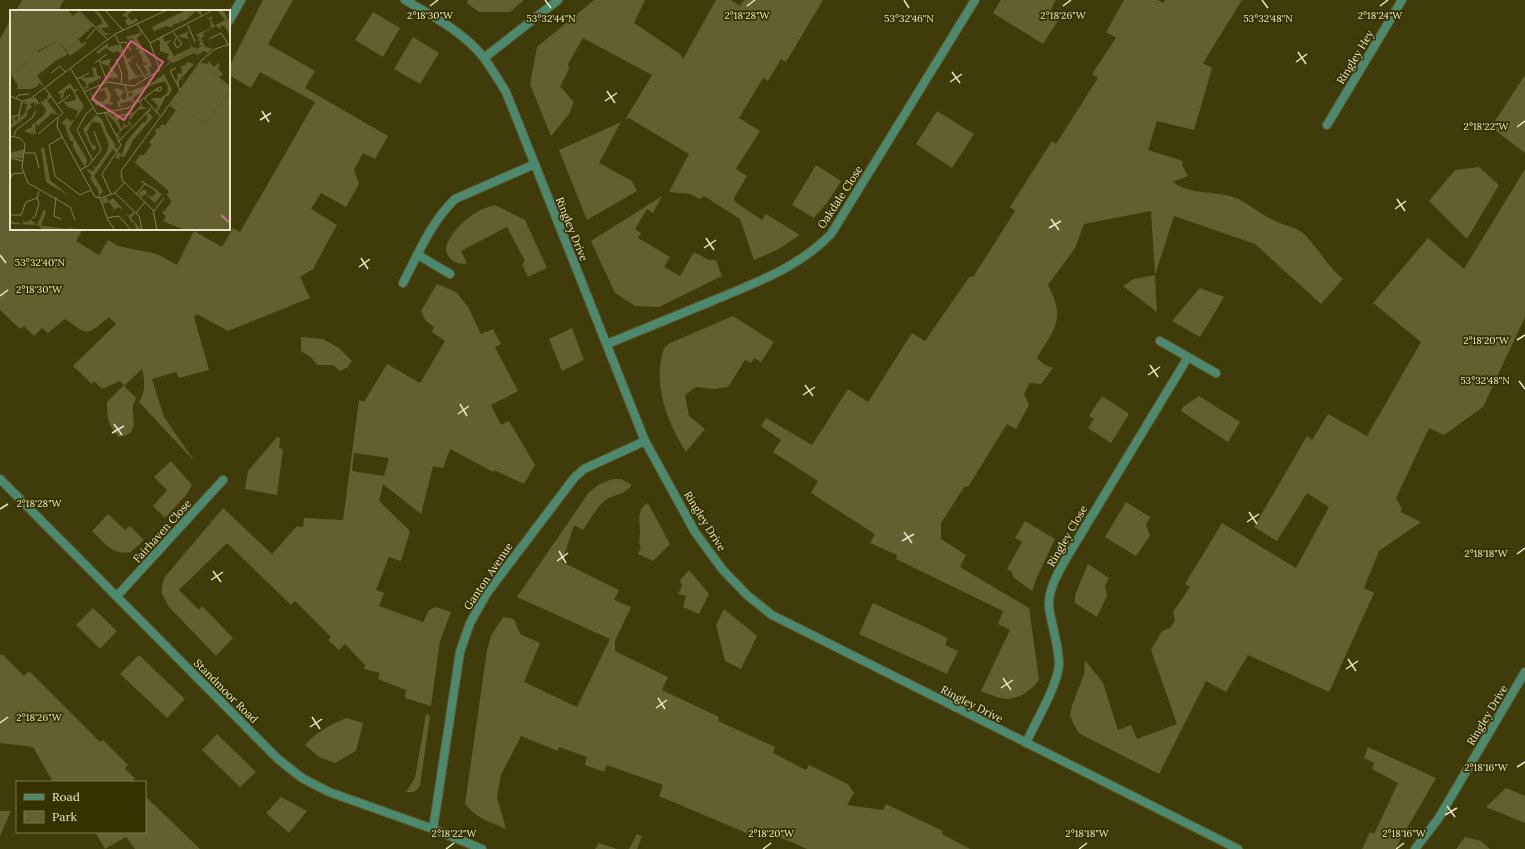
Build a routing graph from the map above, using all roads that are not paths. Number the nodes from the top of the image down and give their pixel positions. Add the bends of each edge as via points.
1 (241, 0) edge
2 (405, 0) edge
3 (558, 0) edge
4 (974, 0) edge
5 (1402, 0) edge
6 (230, 19) edge
7 (484, 58) junction
8 (1327, 125) dead end
9 (535, 164) junction
10 (418, 255) junction
11 (450, 274) dead end
12 (403, 283) dead end
13 (1160, 340) dead end
14 (607, 344) junction
15 (1188, 357) junction
16 (1216, 373) dead end
17 (645, 441) junction
18 (0, 479) edge
19 (223, 480) dead end
20 (117, 596) junction
21 (1525, 672) edge
22 (1026, 743) junction
23 (433, 829) junction
24 (482, 849) edge
25 (1238, 849) edge
26 (1415, 849) edge

1 - 6 street
2 - 7 street, Ringley Drive via 462,37
3 - 7 street
4 - 14 street, Oakdale Close via 831,234 819,247 768,278
5 - 8 street, Ringley Hey
7 - 9 street, Ringley Drive via 506,92
9 - 10 street via 455,199 436,222
9 - 14 street, Ringley Drive
10 - 11 street
10 - 12 street
13 - 15 street
14 - 17 street, Ringley Drive
15 - 16 street
15 - 22 street, Ringley Close via 1054,582 1049,604 1059,665 1055,681
17 - 22 street, Ringley Drive via 695,532 722,569 747,596 772,615
17 - 23 street, Ganton Avenue via 584,470 574,478 488,593 470,623 460,652
18 - 20 street, Standmoor Road
19 - 20 street, Fairhaven Close
20 - 23 street, Standmoor Road via 278,759 302,778 329,792
21 - 26 street, Ringley Drive via 1438,819
22 - 25 street, Ringley Drive
23 - 24 street, Standmoor Road

